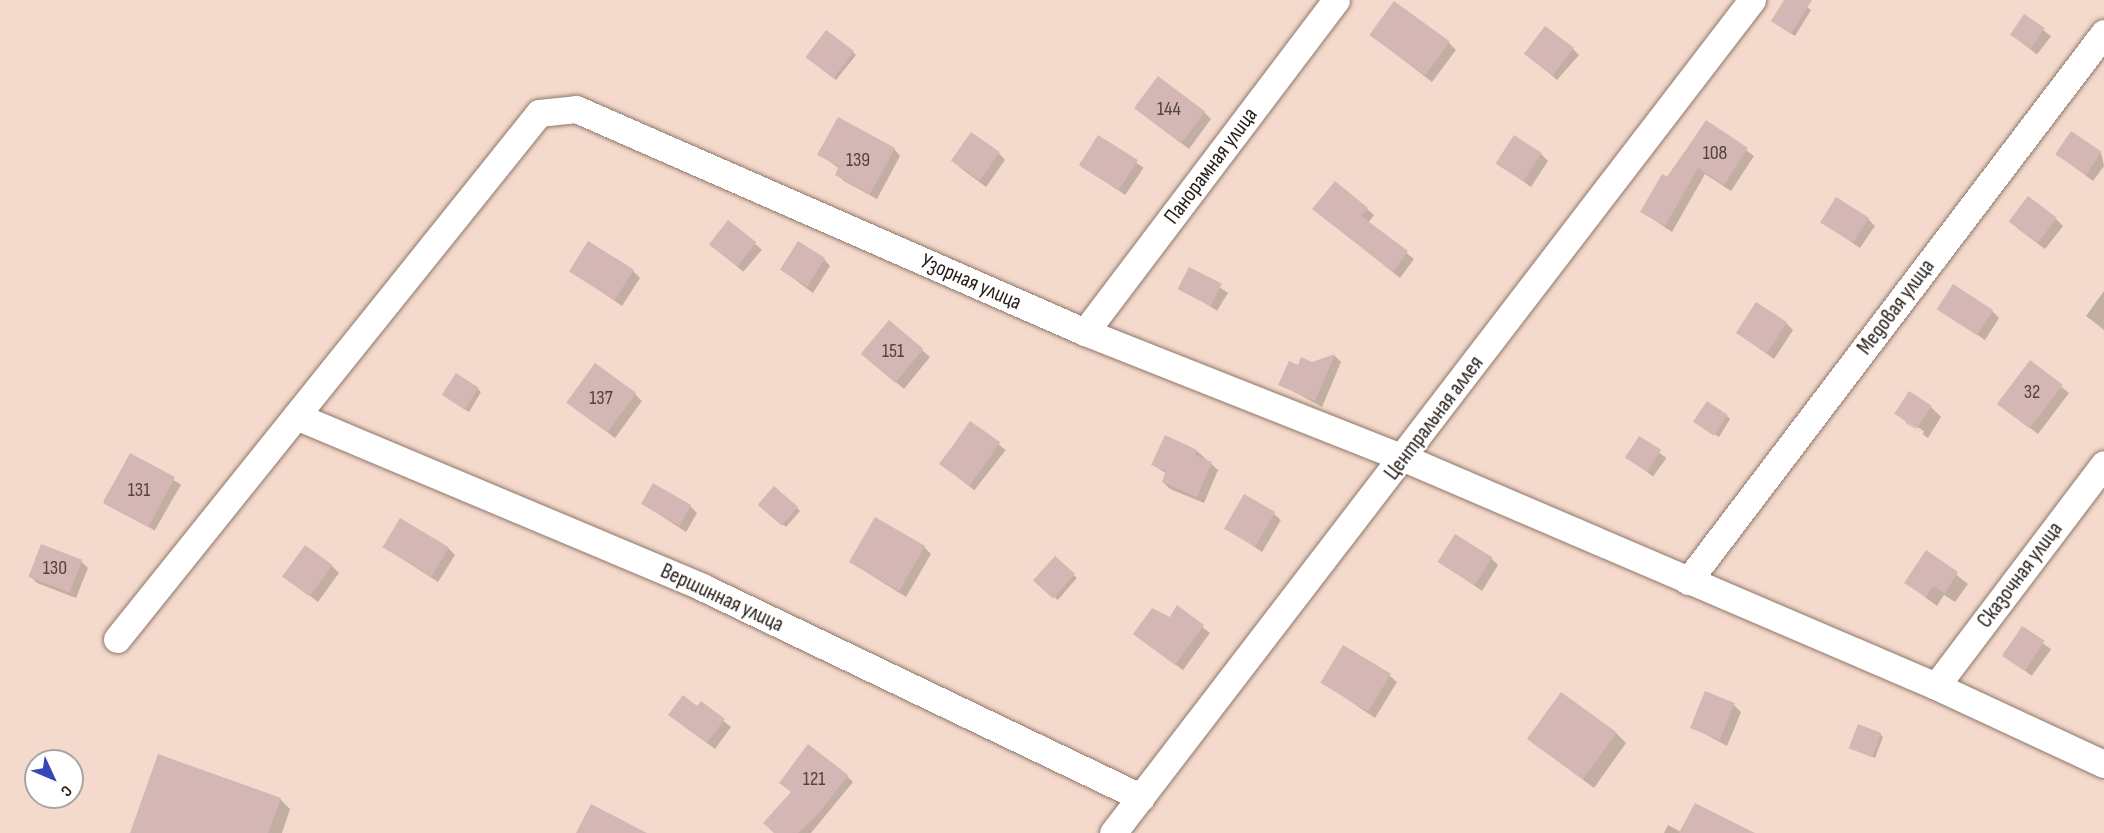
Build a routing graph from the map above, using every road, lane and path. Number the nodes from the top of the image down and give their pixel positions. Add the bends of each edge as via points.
1 (1336, 0) edge
2 (1752, 0) edge
3 (2104, 33) edge
4 (1085, 332) junction
5 (296, 416) junction
6 (1404, 458) junction
7 (2104, 464) edge
8 (1688, 581) junction
9 (117, 639) dead end
10 (1936, 686) junction
11 (2104, 764) edge
12 (1141, 797) junction
13 (1113, 833) edge

1 - 4 street, Панорамная улица
2 - 6 street, Центральная аллея
3 - 8 street, Медовая улица
4 - 5 street, Узорная улица via 576,109 539,113
4 - 6 street, Узорная улица
5 - 9 street
5 - 12 street, Вершинная улица via 702,587
6 - 8 street, Узорная улица
6 - 12 street, Центральная аллея
7 - 10 street, Сказочная улица
8 - 10 street, Узорная улица
10 - 11 street, Узорная улица
12 - 13 street, Центральная аллея

